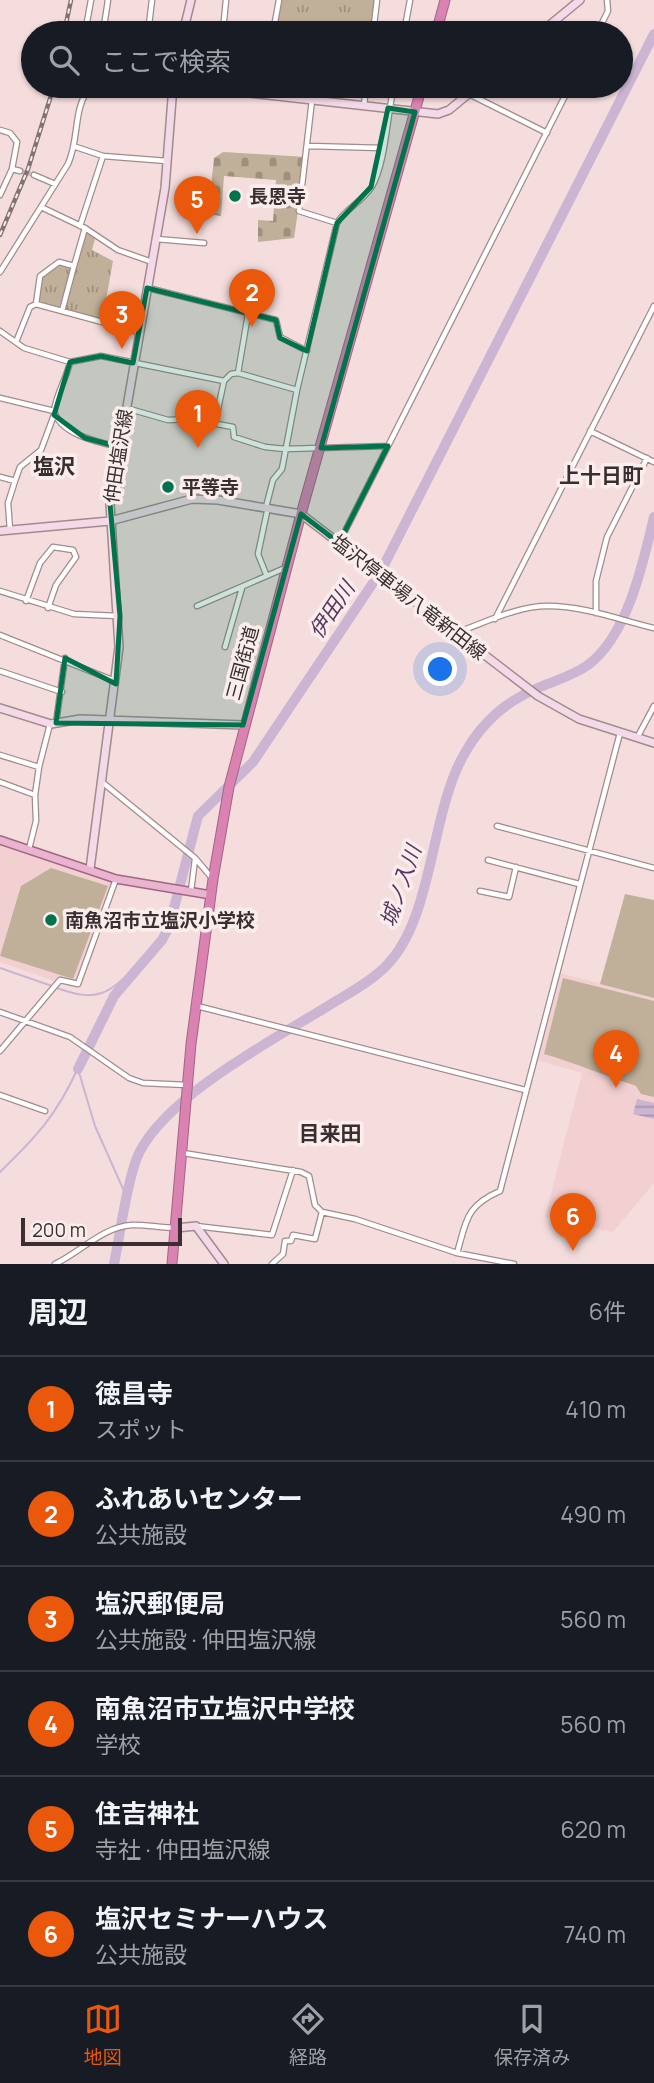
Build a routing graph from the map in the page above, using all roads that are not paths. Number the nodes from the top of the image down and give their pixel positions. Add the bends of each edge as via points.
1 (91, 0) edge
2 (108, 0) edge
3 (152, 0) edge
4 (191, 0) edge
5 (226, 0) edge
6 (279, 0) edge
7 (377, 0) edge
8 (410, 0) edge
9 (446, 0) edge
10 (580, 0) edge
11 (607, 0) edge
12 (87, 21) edge
13 (105, 21) edge
14 (149, 21) edge
15 (185, 21) edge
16 (224, 21) edge
17 (275, 21) edge
18 (374, 21) edge
19 (406, 21) edge
20 (440, 21) edge
21 (555, 21) edge
22 (603, 21) edge
23 (83, 98) edge
24 (172, 98) edge
25 (302, 98) edge
26 (365, 98) edge
27 (391, 98) edge
28 (419, 98) edge
29 (462, 98) edge
30 (479, 98) edge
31 (564, 98) edge
32 (312, 100) junction
33 (364, 106) junction
34 (388, 108) junction
35 (415, 112) junction
36 (0, 130) edge
37 (547, 133) junction
38 (308, 146) junction
39 (76, 147) junction
40 (382, 148) junction
41 (103, 156) junction
42 (167, 161) junction
43 (12, 169) junction
44 (20, 171) tunnel mouth
45 (34, 175) tunnel mouth
46 (55, 184) junction
47 (0, 195) edge
48 (41, 207) junction
49 (337, 223) junction
50 (83, 227) junction
51 (156, 239) junction
52 (204, 243) dead end
53 (152, 262) junction
54 (74, 266) junction
55 (0, 272) edge
56 (147, 288) junction
57 (36, 304) junction
58 (654, 306) edge
59 (62, 311) junction
60 (248, 314) junction
61 (0, 331) edge
62 (140, 332) junction
63 (16, 342) junction
64 (307, 351) junction
65 (70, 362) junction
66 (133, 363) junction
67 (238, 373) junction
68 (224, 381) junction
69 (297, 390) junction
70 (0, 398) edge
71 (126, 408) junction
72 (54, 413) junction
73 (215, 423) junction
74 (590, 431) junction
75 (388, 446) junction
76 (119, 447) junction
77 (321, 448) junction
78 (285, 449) junction
79 (647, 458) junction
80 (654, 462) edge
81 (0, 477) edge
82 (15, 481) junction
83 (267, 507) junction
84 (300, 514) junction
85 (110, 521) junction
86 (10, 530) junction
87 (0, 531) edge
88 (339, 543) junction
89 (286, 568) junction
90 (266, 574) junction
91 (242, 587) junction
92 (0, 592) edge
93 (26, 601) junction
94 (197, 606) dead end
95 (48, 608) junction
96 (596, 612) junction
97 (120, 617) junction
98 (495, 619) junction
99 (654, 628) edge
100 (455, 633) junction
101 (0, 635) edge
102 (225, 647) dead end
103 (65, 658) junction
104 (0, 671) edge
105 (116, 681) junction
106 (62, 692) junction
107 (654, 706) edge
108 (0, 708) edge
109 (110, 719) junction
110 (53, 723) junction
111 (243, 724) junction
112 (620, 733) junction
113 (637, 738) junction
114 (654, 743) edge
115 (0, 755) edge
116 (39, 767) junction
117 (0, 782) edge
118 (102, 782) junction
119 (35, 795) junction
120 (497, 826) dead end
121 (0, 839) edge
122 (29, 849) junction
123 (589, 851) junction
124 (195, 858) junction
125 (488, 860) dead end
126 (516, 867) junction
127 (654, 868) edge
128 (90, 869) junction
129 (116, 878) junction
130 (213, 879) junction
131 (579, 884) junction
132 (191, 891) junction
133 (480, 891) dead end
134 (211, 895) junction
135 (195, 1005) junction
136 (0, 1012) edge
137 (26, 1022) junction
138 (0, 1051) edge
139 (187, 1085) junction
140 (525, 1090) junction
141 (0, 1095) edge
142 (45, 1111) dead end
143 (183, 1153) junction
144 (293, 1170) junction
145 (322, 1212) junction
146 (196, 1226) junction
147 (176, 1227) junction
148 (457, 1253) junction
149 (55, 1264) edge
150 (172, 1264) edge
151 (224, 1264) edge
152 (272, 1264) edge
153 (513, 1264) edge

1 - 12 street
2 - 13 street
3 - 14 street
4 - 15 main road
5 - 16 street
6 - 17 street
7 - 18 street
8 - 19 street
9 - 20 highway
10 - 21 main road
11 - 22 street
23 - 39 street
24 - 42 main road, 仲田塩沢線
25 - 32 main road
26 - 33 street
27 - 34 street
28 - 35 highway, 三国街道
29 - 35 main road via 438,114
30 - 37 street
31 - 37 street
32 - 33 main road
32 - 38 street
33 - 34 main road
34 - 35 main road
34 - 40 street
35 - 77 highway, 三国街道
36 - 43 street via 17,142
37 - 75 street
38 - 40 street
38 - 49 street via 299,211
39 - 41 street
39 - 46 street
40 - 49 street via 371,187
41 - 42 street
41 - 50 street
42 - 51 main road, 仲田塩沢線
43 - 44 street
43 - 47 street
45 - 46 street
46 - 48 street
48 - 50 street
48 - 55 street
49 - 64 street
50 - 53 street via 118,250
50 - 54 street
51 - 52 street
51 - 53 main road, 仲田塩沢線
53 - 56 main road, 仲田塩沢線
54 - 57 street via 59,262 40,276
54 - 59 street
56 - 60 street
56 - 62 main road, 仲田塩沢線
57 - 59 street
57 - 63 street via 30,307
58 - 74 street
59 - 62 street
60 - 64 street via 276,320 280,337
60 - 67 street
61 - 63 street
62 - 66 main road, 仲田塩沢線
63 - 65 street
64 - 69 street
65 - 66 street via 102,356
65 - 72 street
66 - 68 street
66 - 71 main road, 仲田塩沢線
67 - 68 street
67 - 69 street
68 - 73 street
69 - 78 street
70 - 72 street
71 - 73 street via 168,420
71 - 76 main road, 仲田塩沢線
72 - 76 street via 85,438
72 - 82 street via 41,450 20,467
73 - 78 street via 233,427 234,437 240,441
74 - 79 street
74 - 98 street
75 - 77 street
75 - 88 street
76 - 85 main road, 仲田塩沢線
77 - 78 street
77 - 84 highway, 三国街道
78 - 83 street
79 - 80 street
79 - 96 street via 607,537 596,581
81 - 82 street
82 - 86 street via 8,503
83 - 84 main road
83 - 85 main road via 192,499
83 - 90 street via 258,554
84 - 88 main road, 塩沢停車場八竜新田線
84 - 89 highway, 三国街道
85 - 86 main road
85 - 97 main road, 仲田塩沢線
86 - 87 main road
88 - 100 main road, 塩沢停車場八竜新田線
89 - 90 street
89 - 111 highway, 三国街道
90 - 91 street
91 - 94 street
91 - 102 street
92 - 93 street
93 - 95 street
93 - 95 street via 40,563 54,547 73,550 76,557 56,585
95 - 97 street
96 - 98 street via 549,606
96 - 99 street
97 - 105 main road, 仲田塩沢線
98 - 100 street
100 - 112 main road, 塩沢停車場八竜新田線 via 538,696 579,719
101 - 103 street
103 - 105 street
103 - 106 street
104 - 106 street
105 - 109 main road, 仲田塩沢線
106 - 110 street
107 - 113 street
108 - 110 main road
109 - 110 main road
109 - 111 main road
109 - 118 main road, 仲田塩沢線
110 - 116 street
111 - 130 highway, 三国街道
112 - 113 main road
112 - 123 street
113 - 114 main road
115 - 116 street
116 - 119 street
117 - 119 street
118 - 124 street
118 - 128 main road, 仲田塩沢線
119 - 122 street via 36,821
120 - 123 street
121 - 122 main road
122 - 128 main road
123 - 127 street
123 - 131 street
124 - 130 street
124 - 132 street
125 - 126 street
126 - 131 street
126 - 133 street via 509,897
128 - 129 main road
129 - 132 main road
129 - 137 street via 78,984 57,982
130 - 134 highway, 三国街道
131 - 140 street
132 - 134 main road
134 - 135 highway, 三国街道
135 - 139 highway, 三国街道
135 - 140 street
136 - 137 street
137 - 138 street
137 - 139 street via 70,1037 129,1078
139 - 143 highway, 三国街道
140 - 148 street via 500,1191 474,1205
141 - 142 street
143 - 144 street
143 - 147 highway, 三国街道
144 - 145 street via 309,1176 315,1205
144 - 146 street via 272,1235
145 - 148 street
145 - 152 street via 315,1238 293,1235
146 - 147 main road
146 - 151 main road
147 - 149 street via 152,1229 134,1224 112,1229
147 - 150 highway, 三国街道
148 - 153 street

